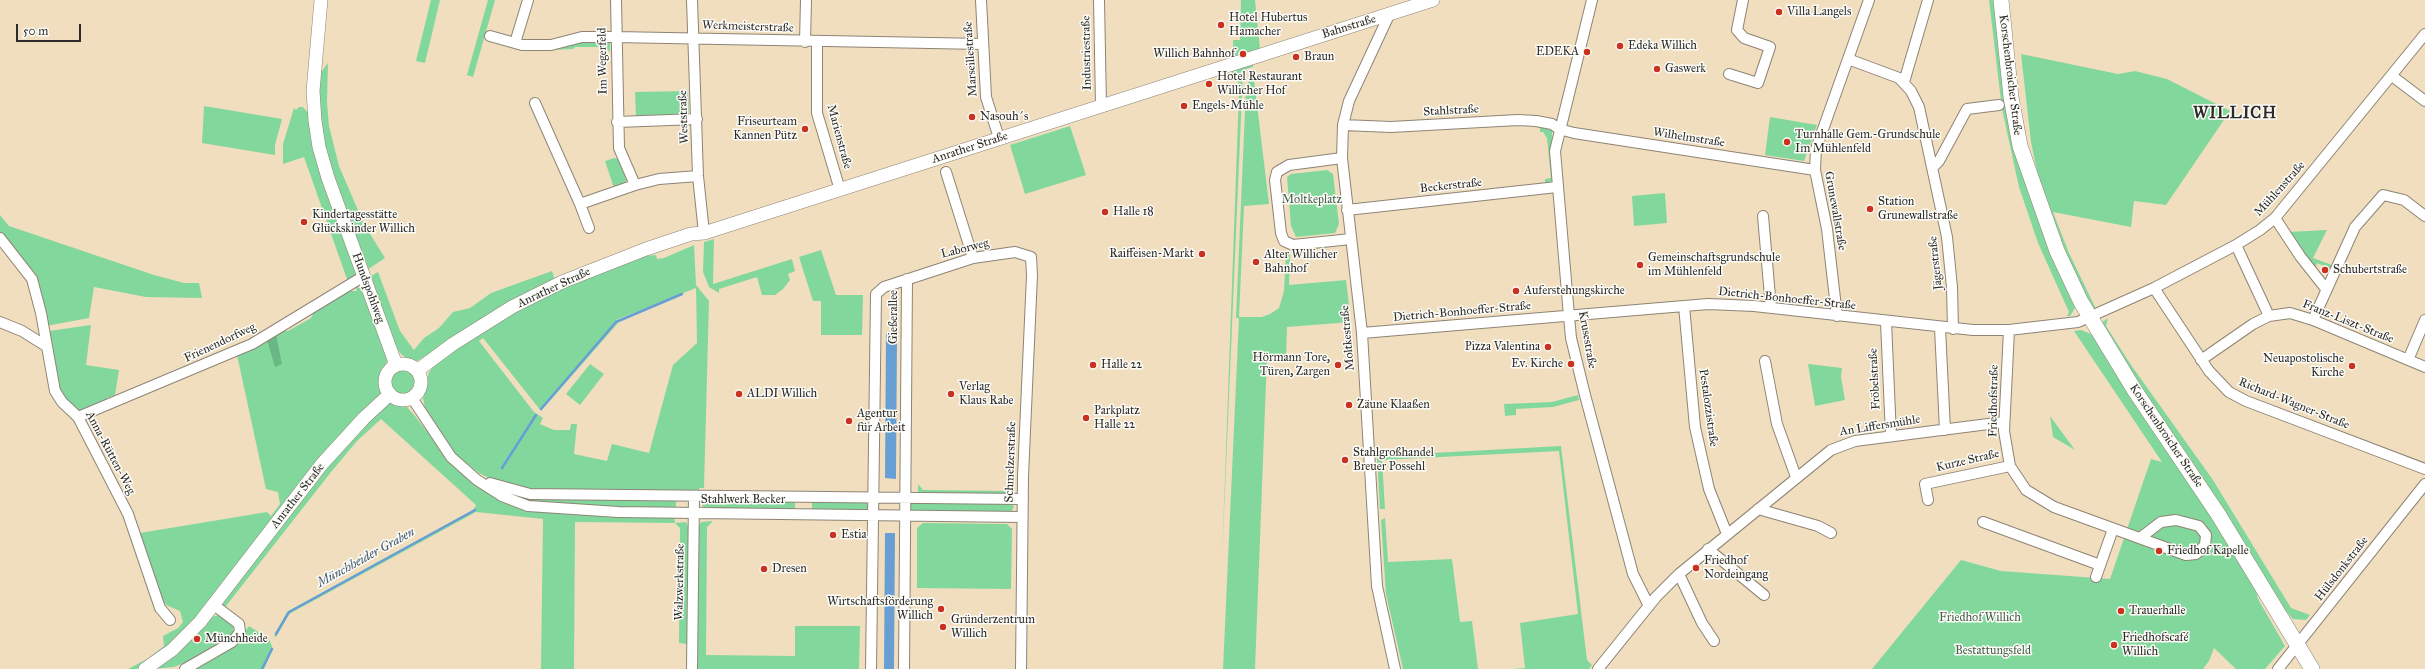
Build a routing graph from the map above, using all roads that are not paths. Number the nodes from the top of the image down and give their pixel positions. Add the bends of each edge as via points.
1 (321, 0) edge
2 (528, 0) edge
3 (616, 0) edge
4 (692, 0) edge
5 (806, 0) edge
6 (981, 0) edge
7 (1099, 0) edge
8 (1431, 0) edge
9 (1592, 0) edge
10 (1743, 0) edge
11 (1869, 0) edge
12 (1928, 0) edge
13 (2001, 0) edge
14 (2010, 0) edge
15 (1390, 14) junction
16 (2425, 34) edge
17 (490, 36) dead end
18 (615, 37) junction
19 (694, 39) junction
20 (805, 42) junction
21 (817, 42) junction
22 (515, 43) junction
23 (983, 44) junction
24 (1848, 59) junction
25 (1241, 60) joint
26 (1728, 74) dead end
27 (2392, 76) junction
28 (1904, 82) junction
29 (2425, 101) edge
30 (535, 103) dead end
31 (1999, 105) dead end
32 (1101, 106) junction
33 (697, 119) junction
34 (617, 122) junction
35 (1342, 126) junction
36 (1559, 130) junction
37 (999, 138) junction
38 (1342, 158) junction
39 (1933, 167) junction
40 (1815, 170) junction
41 (946, 172) dead end
42 (698, 176) junction
43 (635, 185) junction
44 (1557, 187) junction
45 (840, 190) junction
46 (2037, 194) junction
47 (580, 204) junction
48 (1347, 210) junction
49 (1763, 216) dead end
50 (2425, 216) edge
51 (2275, 218) junction
52 (589, 228) dead end
53 (701, 234) junction
54 (0, 238) edge
55 (1351, 239) junction
56 (2236, 245) junction
57 (1031, 257) joint
58 (973, 258) junction
59 (364, 276) junction
60 (907, 279) junction
61 (2154, 288) junction
62 (2326, 289) junction
63 (1684, 306) junction
64 (1771, 308) junction
65 (1569, 316) junction
66 (1837, 316) junction
67 (2269, 316) junction
68 (2090, 318) junction
69 (2313, 320) junction
70 (2425, 320) edge
71 (0, 322) edge
72 (1886, 322) junction
73 (1940, 328) junction
74 (1953, 329) junction
75 (2009, 330) junction
76 (1362, 333) junction
77 (46, 346) junction
78 (2201, 360) junction
79 (2408, 360) junction
80 (1765, 361) dead end
81 (396, 365) junction
82 (2425, 368) edge
83 (418, 370) junction
84 (390, 394) junction
85 (412, 398) junction
86 (78, 417) junction
87 (2004, 422) junction
88 (1944, 430) junction
89 (1891, 436) junction
90 (2010, 466) junction
91 (2425, 469) edge
92 (472, 475) junction
93 (1796, 477) junction
94 (2425, 484) edge
95 (694, 496) junction
96 (873, 497) junction
97 (906, 498) junction
98 (1023, 499) junction
99 (1928, 500) dead end
100 (1758, 508) junction
101 (694, 513) junction
102 (873, 514) junction
103 (906, 514) junction
104 (1022, 517) junction
105 (1984, 522) dead end
106 (2113, 529) junction
107 (1831, 533) dead end
108 (1727, 534) junction
109 (2140, 538) junction
110 (1708, 549) junction
111 (2100, 565) junction
112 (1679, 574) junction
113 (2096, 577) dead end
114 (1764, 595) dead end
115 (214, 605) junction
116 (1649, 606) junction
117 (170, 620) dead end
118 (1714, 641) dead end
119 (2299, 645) junction
120 (145, 669) edge
121 (185, 669) edge
122 (692, 669) edge
123 (871, 669) edge
124 (904, 669) edge
125 (1021, 669) edge
126 (1395, 669) edge
127 (1598, 669) edge
128 (2278, 669) edge
129 (2312, 669) edge

1 - 59 street, Hundspohlweg via 313,84 316,130 326,170
2 - 22 street
3 - 18 street, Im Wegerfeld
4 - 19 street, Weststraße
5 - 20 street
6 - 23 street, Marseillestraße
7 - 32 street, Industriestraße
8 - 15 street, Bahnstraße
9 - 36 street, Krusestraße
10 - 26 street via 1737,30 1744,38 1770,47 1758,83
11 - 24 street, Grunewallstraße
12 - 28 street
13 - 46 main road, Korschenbroicher Straße via 2015,125 2025,164
14 - 46 main road, Korschenbroicher Straße via 2022,110
15 - 25 street, Bahnstraße
15 - 35 street, Moltkestraße via 1349,101
16 - 27 street, Mühlenstraße
17 - 22 street, Werkmeisterstraße
18 - 19 street, Werkmeisterstraße
18 - 22 street, Werkmeisterstraße via 582,37 551,45
18 - 34 street, Im Wegerfeld
19 - 20 street, Werkmeisterstraße
19 - 33 street, Weststraße
20 - 21 street, Werkmeisterstraße
21 - 23 street, Werkmeisterstraße
21 - 45 street, Marienstraße via 817,113
23 - 37 street, Marseillestraße via 986,96
24 - 28 street via 1895,75
24 - 40 street, Grunewallstraße via 1816,149
25 - 32 street, Anrather Straße
27 - 29 street
27 - 51 street, Mühlenstraße
28 - 39 street, Jägerstraße via 1920,111
30 - 47 street
31 - 39 street via 1967,109 1939,162
32 - 37 street, Anrather Straße
33 - 34 street
33 - 42 street, Weststraße
34 - 43 street, Im Wegerfeld via 619,148
35 - 36 street, Stahlstraße via 1391,127 1518,120 1552,124
35 - 38 street, Moltkestraße
36 - 40 street, Wilhelmstraße
36 - 44 street, Krusestraße via 1556,151
37 - 45 street, Anrather Straße
38 - 48 street, Moltkestraße
38 - 55 street via 1289,165 1278,172 1275,180 1284,241 1293,245
39 - 74 street, Jägerstraße via 1949,255
40 - 66 street, Grunewallstraße via 1828,229
41 - 58 street
42 - 43 street via 659,179
42 - 53 street, Weststraße
43 - 47 street
44 - 48 street, Beckerstraße
44 - 65 street, Krusestraße
45 - 53 street, Anrather Straße
46 - 68 main road, Korschenbroicher Straße via 2057,251
47 - 52 street
48 - 55 street, Moltkestraße
49 - 64 street
50 - 62 street via 2404,200 2383,195 2355,227
51 - 56 street, Mühlenstraße
51 - 62 street
53 - 83 street, Anrather Straße via 691,234 646,249 569,279 512,307
54 - 77 street, Anna-Rütten-Weg via 32,278
55 - 76 street, Moltkestraße
56 - 61 street, Mühlenstraße
56 - 67 street
57 - 58 street, Laborweg via 1015,252
57 - 98 street, Schmelzerstraße
58 - 60 street, Laborweg
59 - 81 street, Hundspohlweg
59 - 86 street, Frienendorfweg via 252,344
60 - 96 street, Gießerallee via 877,292
60 - 97 street, Gießerallee
61 - 68 street, Mühlenstraße
61 - 78 street, Richard-Wagner-Straße
62 - 69 street
63 - 64 street, Dietrich-Bonhoeffer-Straße via 1722,304
63 - 65 street, Dietrich-Bonhoeffer-Straße
63 - 108 street, Pestalozzistraße via 1695,427 1709,490
64 - 66 street, Dietrich-Bonhoeffer-Straße
65 - 76 street, Dietrich-Bonhoeffer-Straße
65 - 116 street, Krusestraße via 1585,396 1634,574
66 - 72 street, Dietrich-Bonhoeffer-Straße
67 - 69 street, Franz-Liszt-Straße via 2290,313
67 - 78 street, Franz-Liszt-Straße
68 - 75 street, Dietrich-Bonhoeffer-Straße via 2050,327
68 - 119 main road, Korschenbroicher Straße via 2135,391 2218,514
69 - 79 street, Franz-Liszt-Straße
70 - 79 street
71 - 77 street via 22,331
72 - 73 street, Dietrich-Bonhoeffer-Straße
72 - 89 street, Fröbelstraße
73 - 74 street, Dietrich-Bonhoeffer-Straße
73 - 88 street
74 - 75 street, Dietrich-Bonhoeffer-Straße
75 - 87 street, Friedhofstraße
76 - 126 street, Moltkestraße via 1377,586
77 - 86 street, Anna-Rütten-Weg via 55,391 62,402
78 - 91 street, Richard-Wagner-Straße via 2219,384 2237,397
79 - 82 street, Franz-Liszt-Straße
80 - 93 street via 1777,424
81 - 83 street via 407,364
81 - 84 street via 387,372 385,378
83 - 85 street via 421,385
84 - 85 street via 400,400
84 - 115 street, Anrather Straße via 360,422 322,464
85 - 92 street, Stahlwerk Becker via 451,457
86 - 117 street, Anna-Rütten-Weg via 128,514 160,608
87 - 88 street, An Liffersmühle
87 - 90 street, Friedhofstraße
88 - 89 street, An Liffersmühle
89 - 93 street, An Liffersmühle via 1838,446
90 - 99 street, Kurze Straße via 1925,484
90 - 106 street, Friedhofstraße via 2031,494 2054,508
92 - 95 street, Stahlwerk Becker via 499,487 530,494
92 - 101 street, Stahlwerk Becker via 502,496 528,506 618,512
93 - 100 street, An Liffersmühle
94 - 119 street, Hülsdonkstraße
95 - 96 street, Stahlwerk Becker
95 - 101 street, Walzwerkstraße
96 - 97 street, Stahlwerk Becker
96 - 102 street, Gießerallee
97 - 98 street, Stahlwerk Becker
97 - 103 street, Gießerallee
98 - 104 street, Schmelzerstraße
100 - 107 street via 1818,526
100 - 108 street, An Liffersmühle
101 - 102 street, Stahlwerk Becker
101 - 122 street, Walzwerkstraße
102 - 103 street, Stahlwerk Becker
102 - 123 street, Gießerallee
103 - 104 street, Stahlwerk Becker
103 - 124 street, Gießerallee
104 - 125 street, Schmelzerstraße
105 - 111 street
106 - 109 street, Friedhofstraße
106 - 111 street
108 - 110 street, An Liffersmühle
109 - 109 street, Friedhofstraße via 2186,555 2196,554 2205,545 2206,535 2199,526 2176,520 2161,522
110 - 112 street, An Liffersmühle
110 - 114 street
111 - 113 street
112 - 116 street, An Liffersmühle
112 - 118 street via 1702,623
115 - 120 street, Anrather Straße via 181,642
115 - 121 street via 239,624 240,632 232,642
116 - 127 street, An Liffersmühle
119 - 128 street, Hülsdonkstraße
119 - 129 main road, Korschenbroicher Straße

